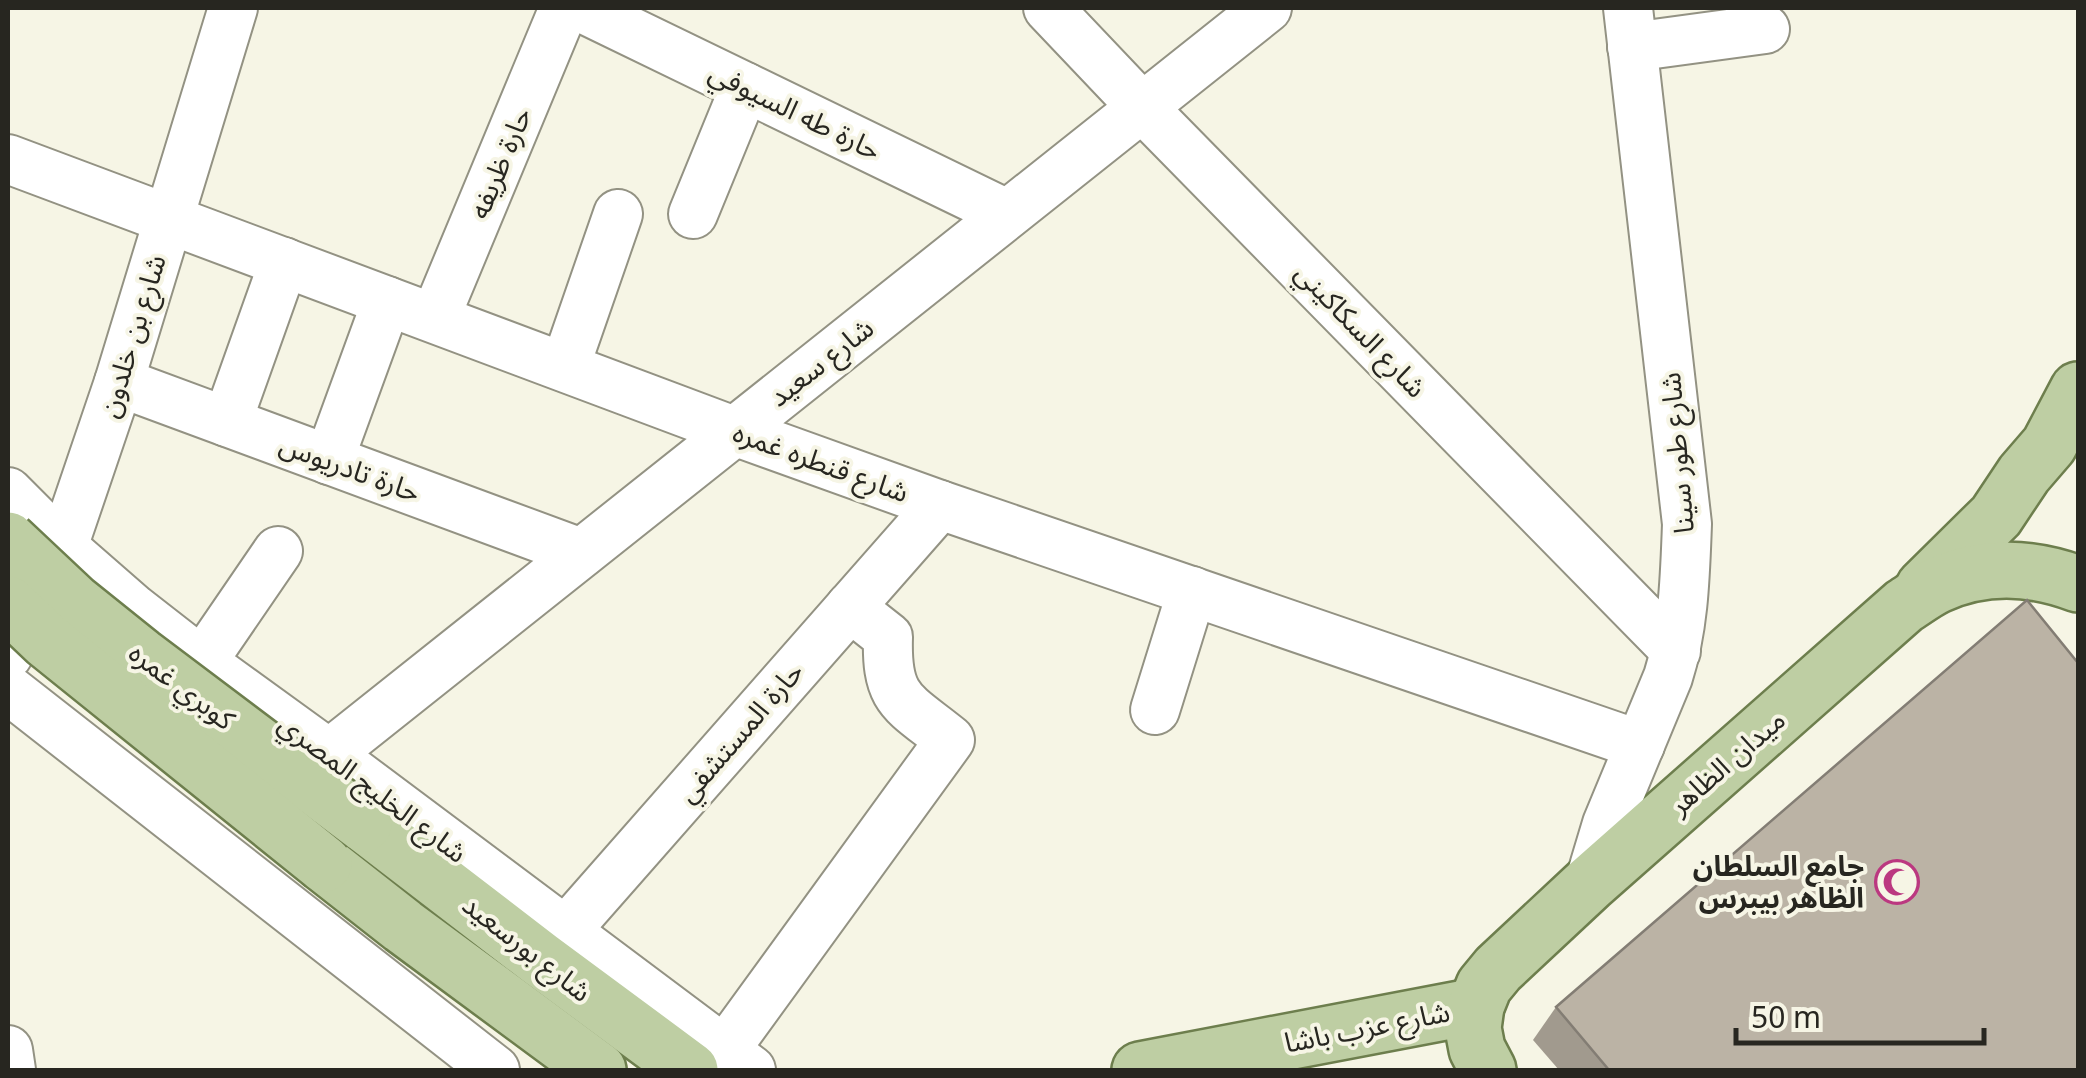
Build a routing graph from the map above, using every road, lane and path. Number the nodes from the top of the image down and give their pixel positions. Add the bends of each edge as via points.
1 (233, 8) edge
2 (564, 8) edge
3 (582, 8) edge
4 (1048, 8) edge
5 (1267, 8) edge
6 (1630, 27) edge
7 (1765, 29) dead end
8 (745, 87) junction
9 (1142, 107) junction
10 (8, 159) edge
11 (618, 214) dead end
12 (693, 214) dead end
13 (1007, 214) junction
14 (167, 220) junction
15 (284, 262) junction
16 (387, 300) junction
17 (435, 318) junction
18 (566, 367) junction
19 (119, 382) junction
20 (2078, 390) edge
21 (228, 422) junction
22 (734, 431) junction
23 (329, 460) junction
24 (8, 492) edge
25 (940, 505) junction
26 (8, 540) edge
27 (63, 547) junction
28 (278, 551) dead end
29 (582, 553) junction
30 (2078, 583) edge
31 (1192, 591) junction
32 (8, 604) edge
33 (1904, 606) junction
34 (850, 607) junction
35 (1676, 652) junction
36 (8, 656) edge
37 (202, 662) junction
38 (8, 690) edge
39 (1154, 710) dead end
40 (1640, 746) junction
41 (329, 754) junction
42 (364, 824) joint
43 (324, 864) joint
44 (1589, 884) junction
45 (552, 945) junction
46 (495, 995) junction
47 (1476, 1006) junction
48 (722, 1064) edge
49 (495, 1070) edge
50 (508, 1070) edge
51 (598, 1070) edge
52 (1140, 1070) edge
53 (1486, 1070) edge

1 - 14 street, شارع بن خلدون
2 - 17 street, حارة ظريفه
3 - 8 street, حارة طه السيوفي
4 - 9 street, شارع السكاكيني
5 - 9 street, شارع سعيد
6 - 7 street
6 - 35 street, شارع طور سينا via 1687,524
8 - 12 street
8 - 13 street, حارة طه السيوفي
9 - 13 street, شارع سعيد
9 - 35 street, شارع السكاكيني
10 - 14 street, شارع قنطره غمره
11 - 18 street
13 - 22 street, شارع سعيد
14 - 15 street, شارع قنطره غمره
14 - 19 street, شارع بن خلدون
15 - 16 street, شارع قنطره غمره
15 - 21 street
16 - 17 street, شارع قنطره غمره
16 - 23 street
17 - 18 street, شارع قنطره غمره
18 - 22 street, شارع قنطره غمره
19 - 21 street, حارة تادريوس
19 - 27 street, شارع بن خلدون
20 - 33 main road via 2049,445 1996,516
21 - 23 street, حارة تادريوس
22 - 25 street, شارع قنطره غمره
22 - 29 street, شارع سعيد
23 - 29 street, حارة تادريوس
24 - 27 street, شارع الخليج المصري
25 - 31 street, شارع قنطره غمره
25 - 34 street, حارة المستشفي
26 - 42 main road, كوبري غمره, bridge via 141,656
27 - 36 street, شارع بن خلدون
27 - 37 street, شارع الخليج المصري
28 - 37 street
29 - 41 street, شارع سعيد
30 - 33 main road, ميدان الظاهر via 2014,569 1974,572
31 - 39 street
31 - 40 street, شارع قنطره غمره
32 - 43 main road, كوبري غمره, bridge via 46,642
33 - 44 main road, ميدان الظاهر
34 - 45 street, حارة المستشفي
34 - 48 street via 888,637 888,672 901,701 950,740
35 - 40 street, شارع طور سينا
37 - 41 street, شارع الخليج المصري
38 - 49 street
40 - 44 street, شارع طور سينا
41 - 45 street, شارع الخليج المصري
42 - 45 main road, شارع بورسعيد
43 - 46 main road, شارع بورسعيد
44 - 47 main road, ميدان الظاهر via 1498,969
45 - 48 main road, شارع بورسعيد
46 - 50 street
46 - 51 main road, شارع بورسعيد
47 - 52 main road, شارع عزب باشا
47 - 53 main road via 1473,1028

